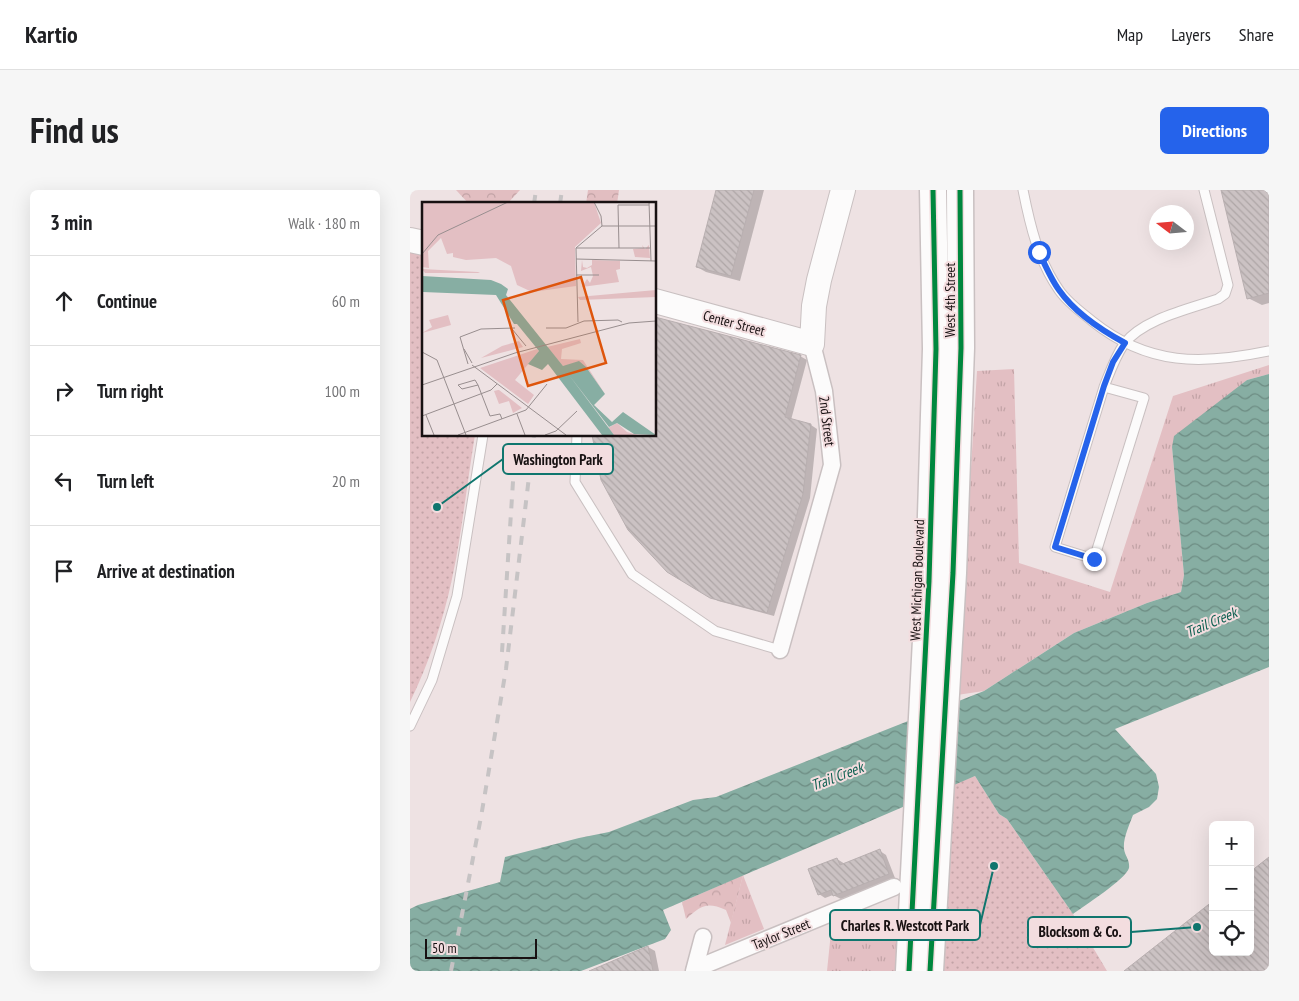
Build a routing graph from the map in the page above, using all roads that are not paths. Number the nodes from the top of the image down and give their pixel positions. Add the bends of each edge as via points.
1 (843, 190) edge
2 (933, 190) edge
3 (960, 190) edge
4 (1022, 190) edge
5 (1204, 190) edge
6 (656, 301) edge
7 (1125, 343) junction
8 (812, 344) junction
9 (961, 348) joint
10 (1269, 351) edge
11 (1104, 386) junction
12 (483, 436) edge
13 (577, 436) edge
14 (941, 577) junction
15 (780, 650) joint
16 (410, 726) edge
17 (894, 887) dead end
18 (703, 938) dead end
19 (695, 970) edge
20 (909, 971) edge
21 (930, 971) edge

1 - 8 street, 2nd Street via 819,280
2 - 14 main road, West Michigan Boulevard
3 - 9 main road, West 4th Street
4 - 7 lane via 1039,252 1059,291 1104,332
5 - 7 lane via 1228,285 1225,294 1164,317
6 - 8 street, Center Street
7 - 10 lane via 1166,358 1197,360
7 - 11 lane
8 - 15 street, 2nd Street via 824,391 832,465
9 - 14 main road, West Michigan Boulevard
11 - 11 lane via 1055,547 1094,559 1144,398
12 - 16 lane via 457,596 432,680
13 - 15 lane via 575,482 632,574 715,631
14 - 20 main road, West Michigan Boulevard
14 - 21 main road, West Michigan Boulevard
17 - 19 street, Taylor Street
18 - 19 street

